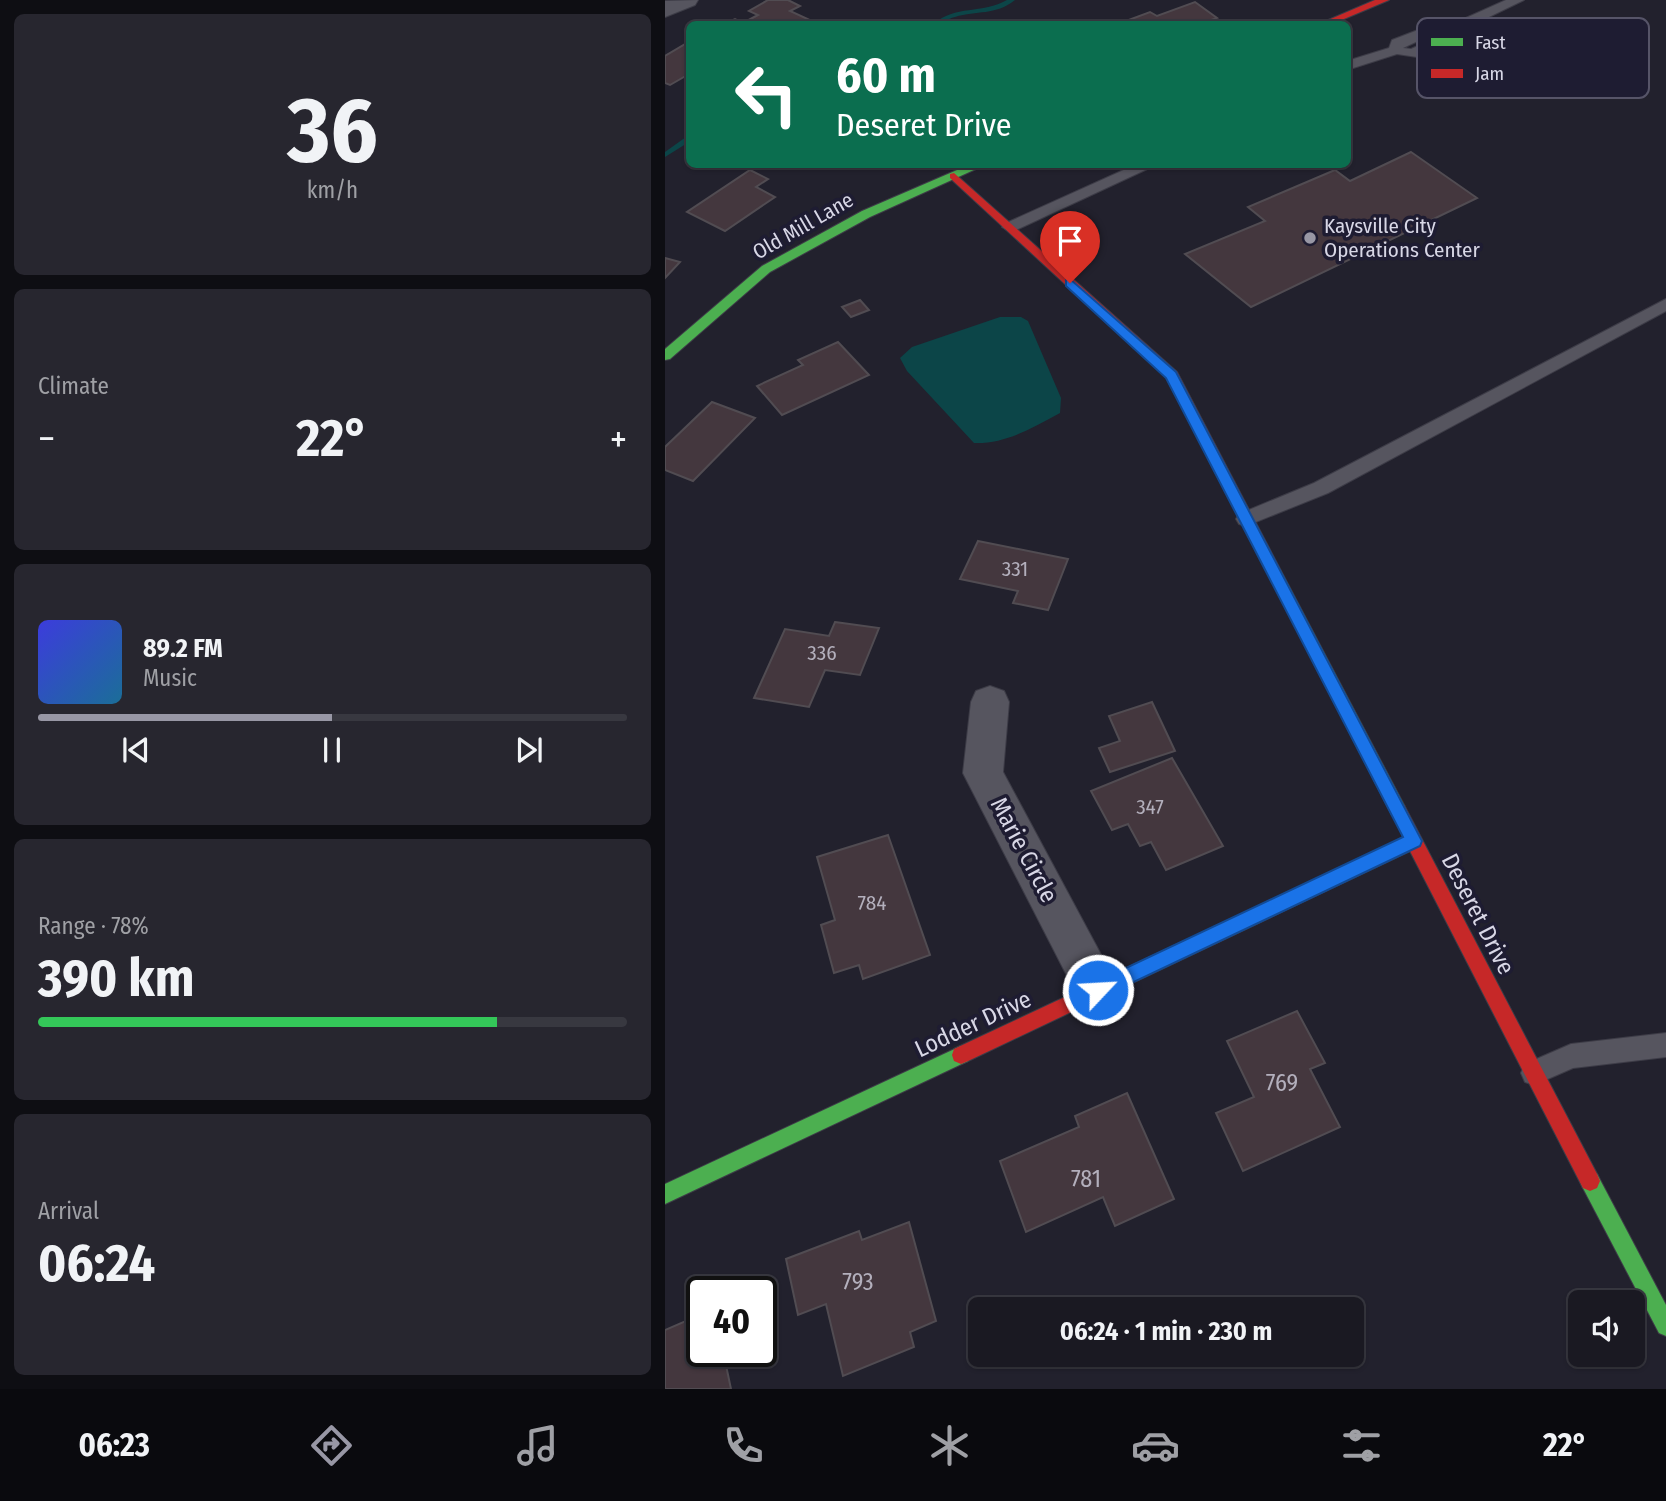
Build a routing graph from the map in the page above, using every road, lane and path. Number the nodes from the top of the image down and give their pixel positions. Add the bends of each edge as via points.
1 (686, 0) edge
2 (1384, 0) edge
3 (1517, 0) edge
4 (665, 10) edge
5 (1477, 18) edge
6 (1332, 21) edge
7 (1417, 36) edge
8 (1351, 65) edge
9 (973, 168) edge
10 (1141, 168) edge
11 (954, 176) junction
12 (1010, 227) junction
13 (1666, 304) edge
14 (665, 356) edge
15 (1246, 519) junction
16 (990, 702) dead end
17 (1414, 841) junction
18 (1098, 990) junction
19 (1666, 1045) edge
20 (1534, 1073) junction
21 (665, 1194) edge
22 (1666, 1326) edge

1 - 4 street
2 - 6 street
3 - 5 lane
7 - 8 lane via 1398,43 1396,50
9 - 11 street, Old Mill Lane
10 - 12 lane
11 - 12 street, Deseret Drive
11 - 14 street, Old Mill Lane via 866,214 767,269
12 - 15 street, Deseret Drive via 1171,375
13 - 15 lane via 1321,488
15 - 17 street, Deseret Drive
16 - 18 street, Marie Circle via 983,773
17 - 18 street, Lodder Drive
17 - 20 street, Deseret Drive
18 - 21 street, Lodder Drive
19 - 20 lane via 1571,1056
20 - 22 street, Deseret Drive

